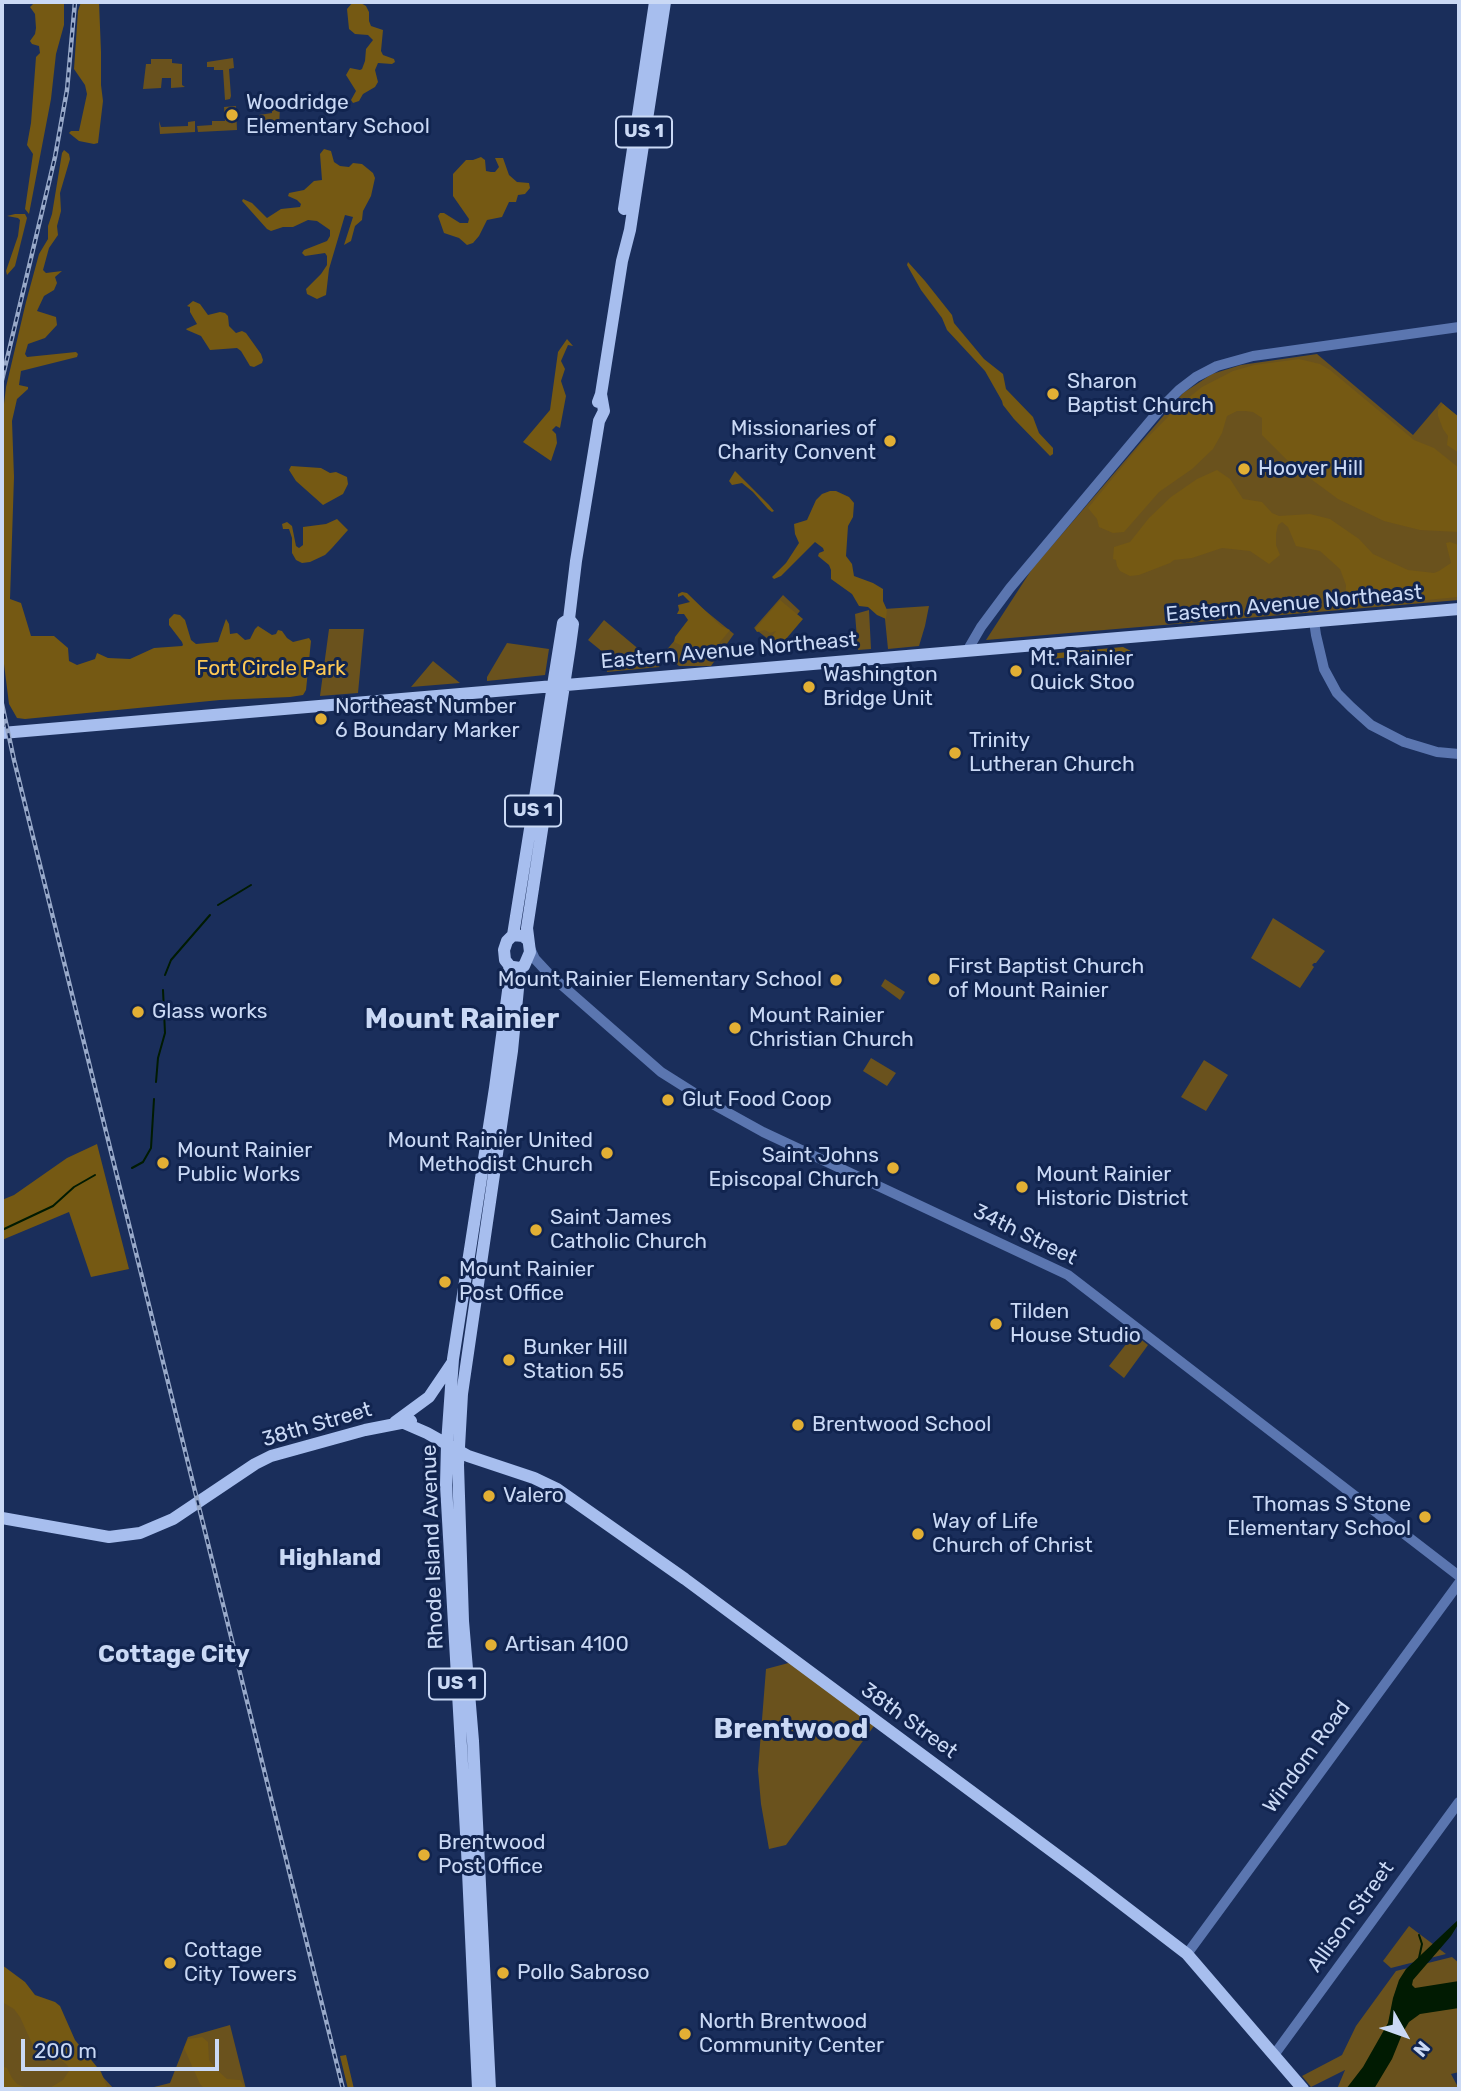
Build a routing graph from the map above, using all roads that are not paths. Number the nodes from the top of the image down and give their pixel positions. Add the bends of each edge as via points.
1 (655, 2) edge
2 (665, 2) edge
3 (622, 261) junction
4 (1459, 327) edge
5 (1459, 609) edge
6 (1314, 621) junction
7 (967, 651) junction
8 (558, 685) junction
9 (2, 733) edge
10 (1459, 754) edge
11 (513, 935) junction
12 (529, 944) junction
13 (518, 966) junction
14 (548, 973) junction
15 (453, 1359) junction
16 (398, 1423) junction
17 (447, 1444) junction
18 (458, 1452) junction
19 (2, 1518) edge
20 (1459, 1576) edge
21 (1459, 1583) edge
22 (1459, 1802) edge
23 (1187, 1954) junction
24 (1274, 2055) junction
25 (478, 2089) edge
26 (490, 2089) edge
27 (1303, 2089) edge

1 - 3 main road, US 1 via 621,230
2 - 3 main road, US 1
3 - 8 main road, US 1 via 596,407 599,421 569,619 563,623
4 - 7 street via 1253,356 1203,373 1162,407 1010,588
5 - 6 main road, Eastern Avenue Northeast
6 - 7 main road, Eastern Avenue Northeast
6 - 10 street via 1324,669 1351,708 1404,742
7 - 8 main road, Eastern Avenue Northeast
8 - 9 main road, Eastern Avenue Northeast
8 - 11 main road, US 1
8 - 12 main road, US 1 via 527,928
11 - 12 main road via 523,936
11 - 13 main road, US 1 via 503,950 505,960
12 - 13 main road, US 1 via 529,958
12 - 14 street, 34th Street
13 - 14 street, 34th Street
13 - 15 main road, Rhode Island Avenue / US 1 via 510,976
13 - 18 main road, Rhode Island Avenue / US 1 via 512,1051 463,1386
14 - 20 street, 34th Street via 661,1072 707,1101 763,1132 1068,1275
15 - 16 main road via 429,1398
15 - 17 main road, Rhode Island Avenue / US 1
16 - 17 main road, 38th Street via 417,1422
16 - 19 main road, 38th Street via 271,1456 176,1516 140,1533 109,1537
17 - 18 main road, 38th Street
17 - 25 main road, Rhode Island Avenue / US 1
18 - 23 main road, 38th Street via 557,1489
18 - 26 main road, Rhode Island Avenue / US 1
21 - 23 street, Windom Road
22 - 24 street, Allison Street
23 - 24 main road, 38th Street
24 - 27 main road, 38th Street

